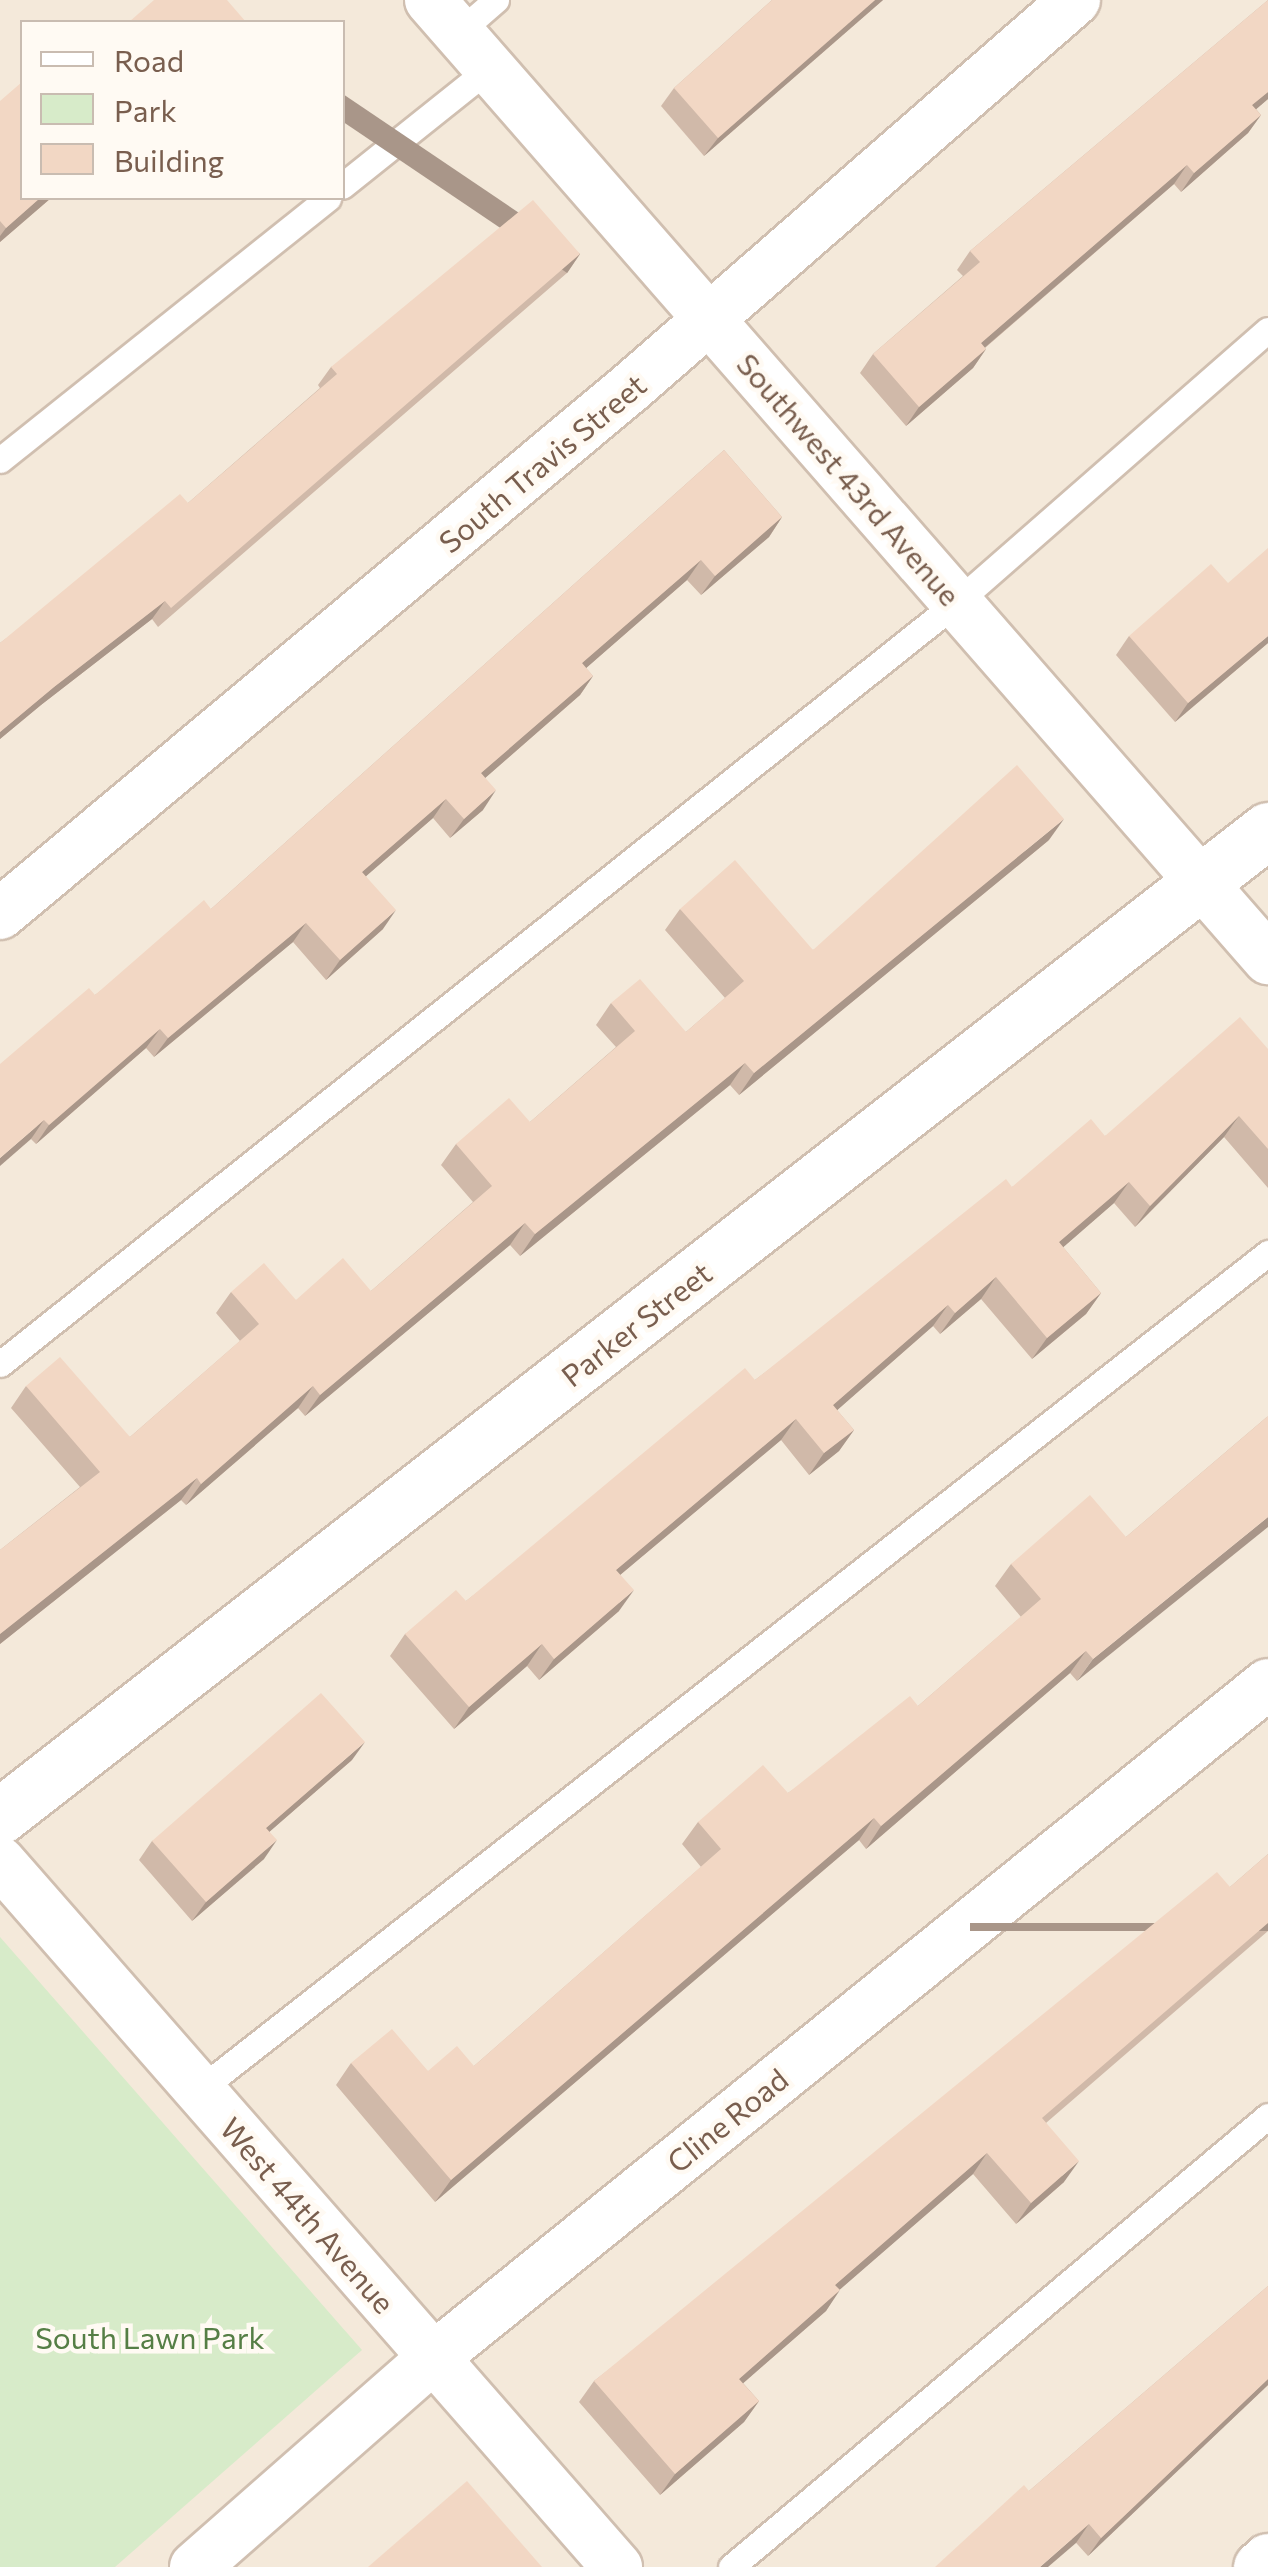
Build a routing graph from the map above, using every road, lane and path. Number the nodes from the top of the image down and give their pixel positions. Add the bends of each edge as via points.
1 (496, 0) edge
2 (1075, 0) edge
3 (460, 34) edge
4 (345, 182) edge
5 (325, 200) edge
6 (709, 320) junction
7 (1268, 330) edge
8 (0, 460) edge
9 (957, 602) junction
10 (1268, 830) edge
11 (1204, 885) junction
12 (0, 914) edge
13 (1268, 959) edge
14 (1268, 1254) edge
15 (0, 1364) edge
16 (1268, 1684) edge
17 (0, 1816) edge
18 (0, 1862) edge
19 (199, 2090) junction
20 (1268, 2116) edge
21 (434, 2358) junction
22 (1268, 2560) edge
23 (195, 2567) edge
24 (617, 2567) edge
25 (731, 2567) edge
26 (1259, 2567) edge

1 - 3 lane
2 - 6 street, South Travis Street
3 - 4 lane
3 - 6 street, Southwest 43rd Avenue
5 - 8 lane
6 - 9 street, Southwest 43rd Avenue
6 - 12 street, South Travis Street
7 - 9 lane
9 - 11 street, Southwest 43rd Avenue
9 - 15 lane
10 - 11 main road, Parker Street
11 - 13 street, Southwest 43rd Avenue
11 - 17 main road, Parker Street
14 - 19 lane
16 - 21 street, Cline Road
18 - 19 street, West 44th Avenue
19 - 21 street, West 44th Avenue
20 - 25 lane
21 - 23 street, Cline Road
21 - 24 street, West 44th Avenue
22 - 26 street

